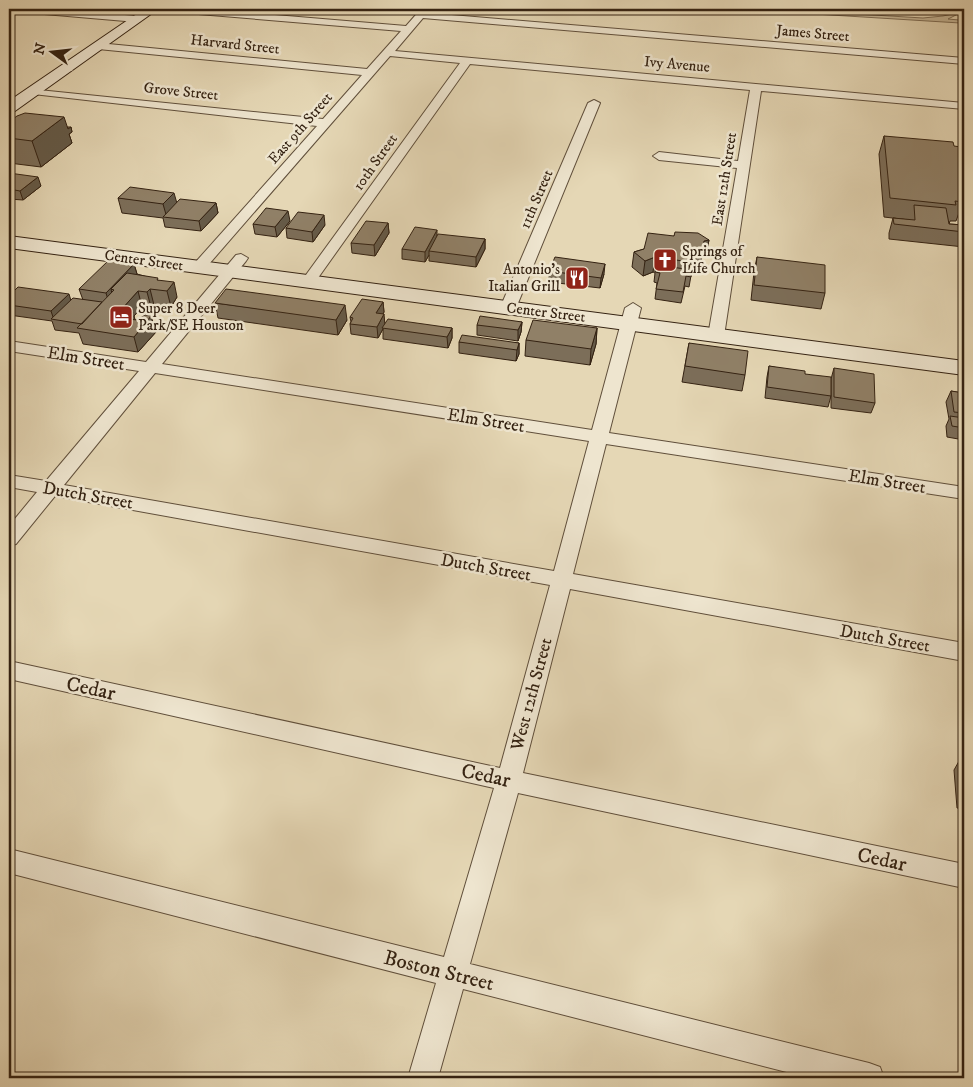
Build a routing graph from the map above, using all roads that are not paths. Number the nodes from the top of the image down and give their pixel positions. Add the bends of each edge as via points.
1 (20, 9) edge
2 (152, 9) edge
3 (174, 9) edge
4 (423, 12) edge
5 (137, 19) junction
6 (408, 29) junction
7 (98, 46) junction
8 (387, 53) junction
9 (467, 60) junction
10 (964, 61) edge
11 (370, 73) junction
12 (756, 86) junction
13 (33, 91) junction
14 (594, 103) dead end
15 (964, 106) edge
16 (9, 108) edge
17 (326, 123) junction
18 (659, 156) dead end
19 (743, 165) junction
20 (9, 228) edge
21 (9, 242) edge
22 (204, 261) junction
23 (235, 265) junction
24 (313, 276) junction
25 (511, 300) junction
26 (632, 316) junction
27 (717, 327) junction
28 (9, 346) edge
29 (964, 352) edge
30 (150, 368) junction
31 (964, 368) edge
32 (599, 437) junction
33 (9, 481) edge
34 (51, 488) junction
35 (964, 493) edge
36 (9, 539) edge
37 (561, 580) junction
38 (964, 652) edge
39 (9, 670) edge
40 (509, 780) junction
41 (9, 861) edge
42 (964, 876) edge
43 (452, 973) junction
44 (423, 1078) edge
45 (869, 1078) edge

1 - 5 street
2 - 5 main road
3 - 6 street
4 - 6 street, East 9th Street
4 - 10 street, James Street
5 - 7 main road
6 - 8 street, East 9th Street
7 - 11 street, Harvard Street
7 - 13 main road
8 - 9 street, Ivy Avenue
8 - 11 street, East 9th Street
9 - 12 street, Ivy Avenue
9 - 24 street, 10th Street
11 - 17 street, East 9th Street
12 - 15 street, Ivy Avenue
12 - 19 street, East 12th Street
13 - 16 main road
13 - 17 street, Grove Street
14 - 25 street, 11th Street
17 - 22 street, East 9th Street
18 - 19 street
19 - 27 street, East 12th Street
20 - 22 main road, Center Street
21 - 22 main road, Center Street
22 - 23 main road, Center Street
23 - 24 main road, Center Street
23 - 30 street
24 - 25 main road, Center Street
25 - 26 main road, Center Street
26 - 27 main road, Center Street
26 - 32 street, West 12th Street
27 - 29 main road, Center Street
27 - 31 main road, Center Street
28 - 30 street, Elm Street
30 - 32 street, Elm Street
30 - 34 street
32 - 35 street, Elm Street
32 - 37 street, West 12th Street
33 - 34 street, Dutch Street
34 - 36 street
34 - 37 street, Dutch Street
37 - 38 street, Dutch Street
37 - 40 street, West 12th Street
39 - 40 street, Cedar
40 - 42 street, Cedar
40 - 43 street, West 12th Street
41 - 43 street, Boston Street
43 - 44 street, West 12th Street
43 - 45 street, Boston Street

